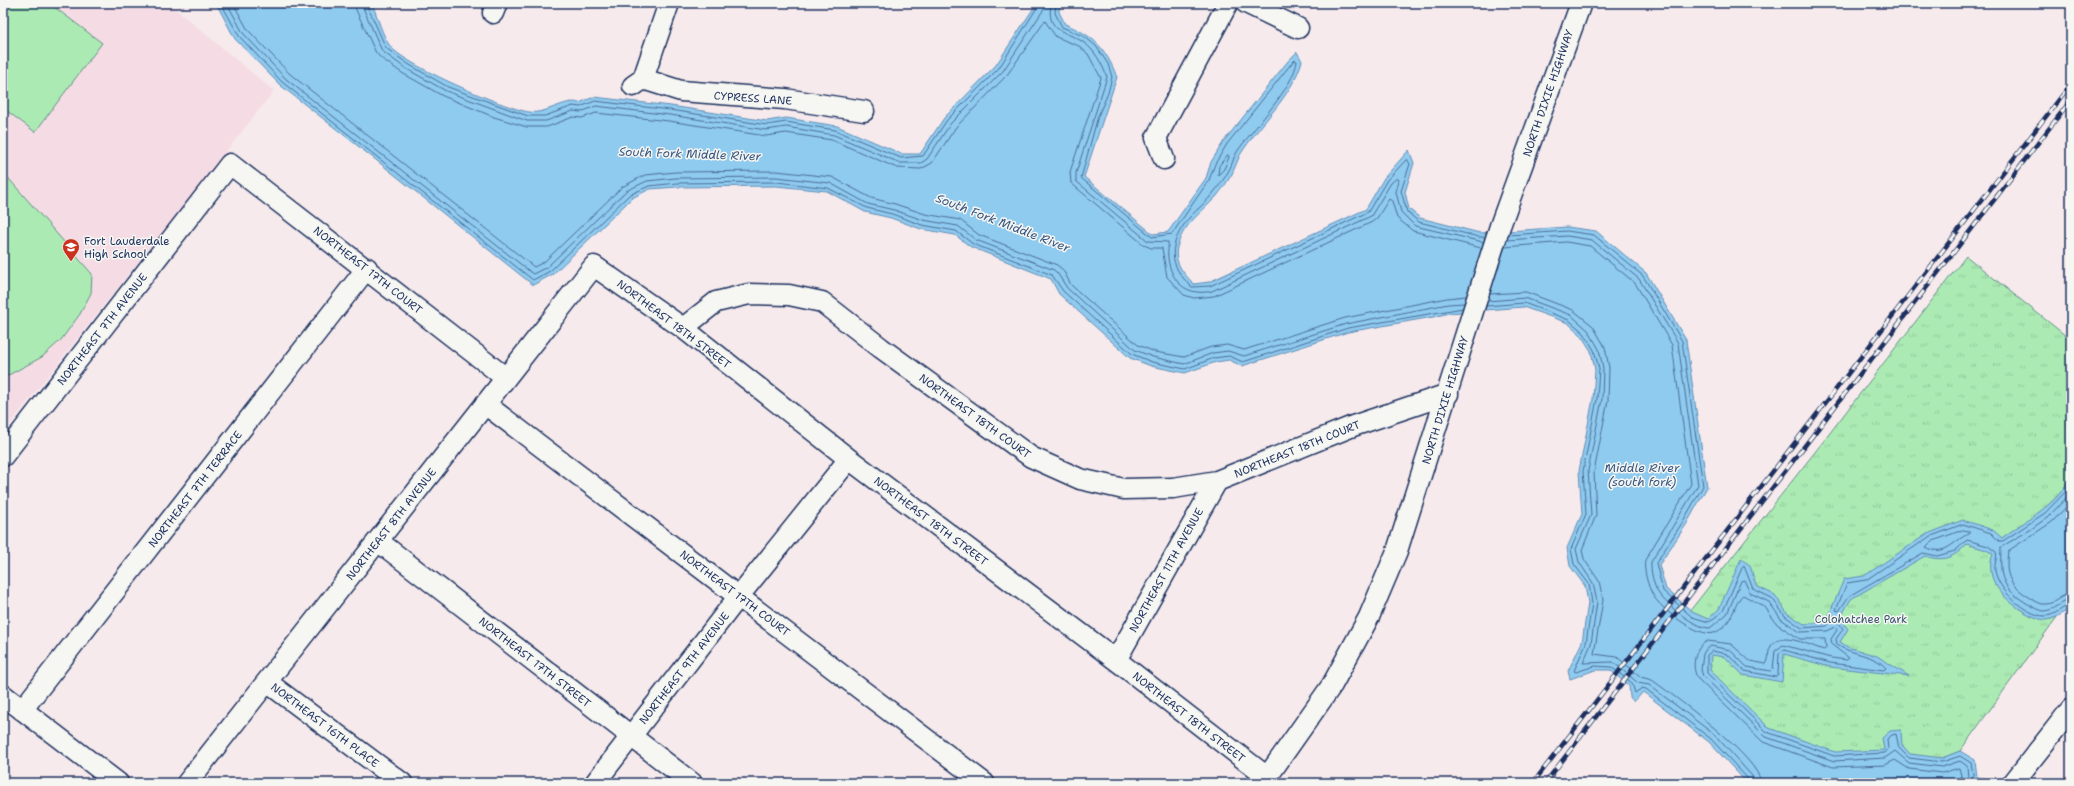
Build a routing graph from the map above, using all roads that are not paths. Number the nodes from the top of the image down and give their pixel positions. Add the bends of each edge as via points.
1 (669, 3) edge
2 (1228, 3) edge
3 (1246, 3) edge
4 (1581, 3) edge
5 (1298, 28) dead end
6 (864, 111) dead end
7 (1164, 159) dead end
8 (230, 164) joint
9 (594, 266) joint
10 (367, 268) junction
11 (683, 328) junction
12 (506, 378) junction
13 (1448, 394) junction
14 (485, 404) junction
15 (3, 456) edge
16 (849, 459) junction
17 (1217, 481) junction
18 (378, 540) junction
19 (739, 596) junction
20 (1116, 660) junction
21 (267, 682) junction
22 (3, 695) edge
23 (2071, 709) edge
24 (22, 710) junction
25 (631, 737) junction
26 (2018, 776) edge
27 (1265, 780) edge
28 (118, 783) edge
29 (188, 783) edge
30 (402, 783) edge
31 (595, 783) edge
32 (692, 783) edge
33 (984, 783) edge

1 - 6 street, CYPRESS LANE via 638,82 681,91 785,99
2 - 7 street via 1156,138
3 - 5 street
4 - 13 street, NORTH DIXIE HIGHWAY via 1500,226
8 - 10 street, NORTHEAST 17TH COURT
8 - 15 street, NORTHEAST 7TH AVENUE
9 - 11 street, NORTHEAST 18TH STREET
9 - 12 street, NORTHEAST 8TH AVENUE
10 - 12 street, NORTHEAST 17TH COURT
10 - 24 street, NORTHEAST 7TH TERRACE
11 - 16 street, NORTHEAST 18TH STREET
11 - 17 street, NORTHEAST 18TH COURT via 716,302 749,294 789,295 822,302 1031,457 1080,479 1124,489 1173,488
12 - 14 street, NORTHEAST 8TH AVENUE
13 - 17 street, NORTHEAST 18TH COURT via 1352,426
13 - 27 street, NORTH DIXIE HIGHWAY via 1398,551 1369,617 1332,685
14 - 18 street, NORTHEAST 8TH AVENUE
14 - 19 street, NORTHEAST 17TH COURT
16 - 19 street, NORTHEAST 9TH AVENUE
16 - 20 street, NORTHEAST 18TH STREET
17 - 20 street, NORTHEAST 11TH AVENUE
18 - 21 street, NORTHEAST 8TH AVENUE
18 - 25 street, NORTHEAST 17TH STREET
19 - 25 street, NORTHEAST 9TH AVENUE
19 - 33 street, NORTHEAST 17TH COURT
20 - 27 street, NORTHEAST 18TH STREET
21 - 29 street, NORTHEAST 8TH AVENUE
21 - 30 street, NORTHEAST 16TH PLACE
22 - 24 street
23 - 26 street
24 - 28 street
25 - 31 street, NORTHEAST 9TH AVENUE
25 - 32 street, NORTHEAST 17TH STREET

